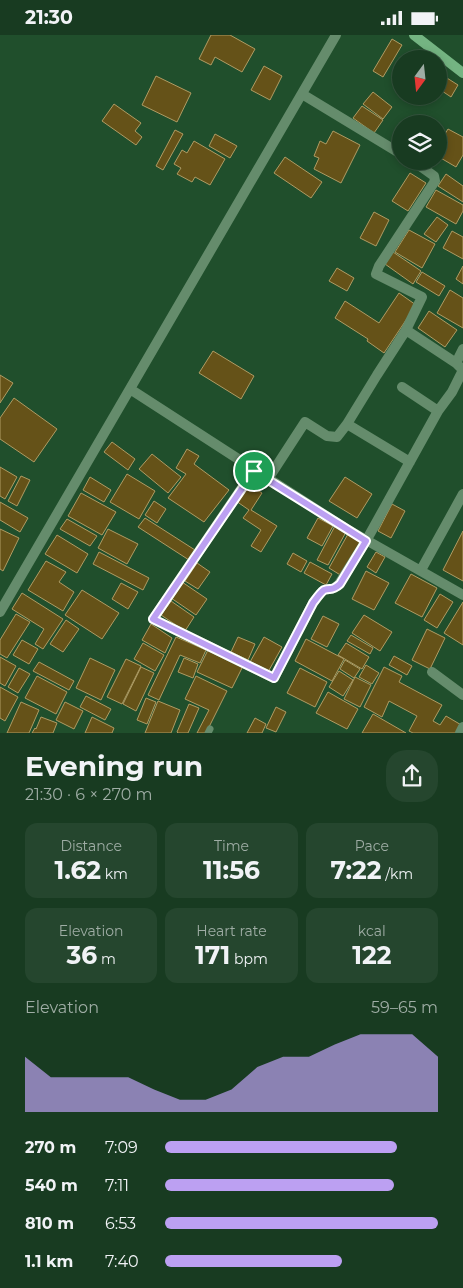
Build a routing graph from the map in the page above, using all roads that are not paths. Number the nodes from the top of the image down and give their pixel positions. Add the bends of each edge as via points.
1 (336, 35) edge
2 (414, 35) edge
3 (463, 73) edge
4 (302, 94) junction
5 (392, 149) edge
6 (426, 170) edge
7 (406, 331) junction
8 (463, 349) edge
9 (456, 363) junction
10 (402, 387) dead end
11 (130, 389) junction
12 (438, 411) junction
13 (347, 424) junction
14 (410, 462) junction
15 (254, 471) junction
16 (268, 479) junction
17 (463, 494) edge
18 (366, 541) junction
19 (421, 570) junction
20 (463, 595) edge
21 (0, 612) edge
22 (432, 672) dead end
23 (463, 695) edge
24 (463, 727) edge
25 (460, 733) edge

1 - 4 street
2 - 3 street
4 - 5 street
4 - 11 street
6 - 7 street via 434,175 435,181 376,274 422,297
7 - 9 street
7 - 13 street
8 - 9 street
9 - 12 street via 463,370
10 - 12 street
11 - 15 street
11 - 21 street
12 - 14 street
13 - 14 street
13 - 16 street via 337,437 327,436 306,423
14 - 18 street
15 - 16 street
15 - 18 street via 153,619 274,678 313,603 326,589 340,584
16 - 18 street
17 - 19 street
18 - 19 street
19 - 20 street
22 - 23 street
24 - 25 street

